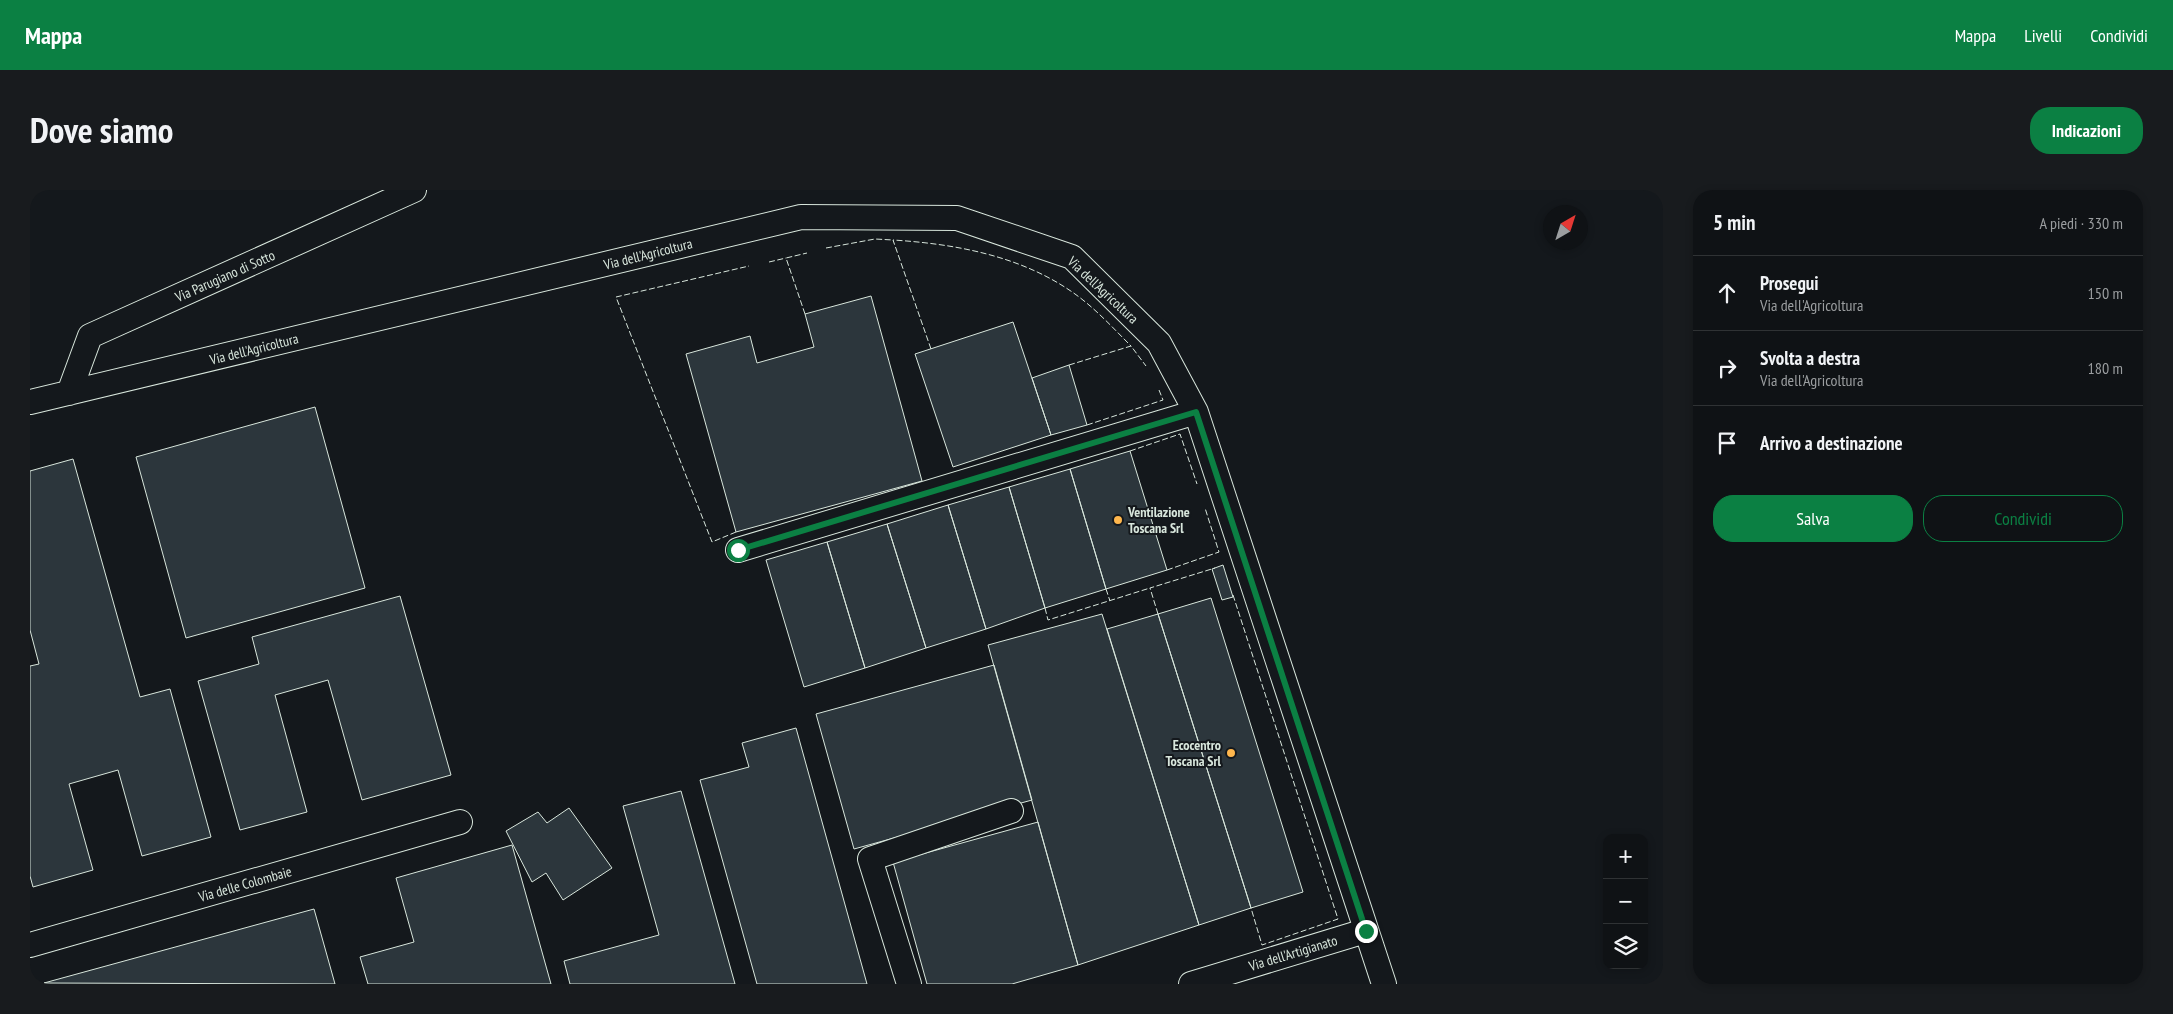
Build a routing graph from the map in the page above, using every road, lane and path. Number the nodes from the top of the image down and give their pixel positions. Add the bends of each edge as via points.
1 (414, 190) edge
2 (69, 393) junction
3 (30, 402) edge
4 (1196, 412) junction
5 (738, 550) dead end
6 (1011, 811) dead end
7 (460, 822) dead end
8 (1366, 931) junction
9 (30, 946) edge
10 (909, 984) edge
11 (1191, 984) edge
12 (1384, 984) edge

1 - 2 street, Via Parugiano di Sotto via 90,336
2 - 3 street, Via dell'Agricoltura
2 - 4 street, Via dell'Agricoltura via 801,217 957,218 1072,258 1159,343
4 - 5 street
4 - 8 street, Via dell'Agricoltura
6 - 10 street via 870,859
7 - 9 street, Via delle Colombaie
8 - 11 street, Via dell'Artigianato
8 - 12 street, Via dell'Agricoltura

